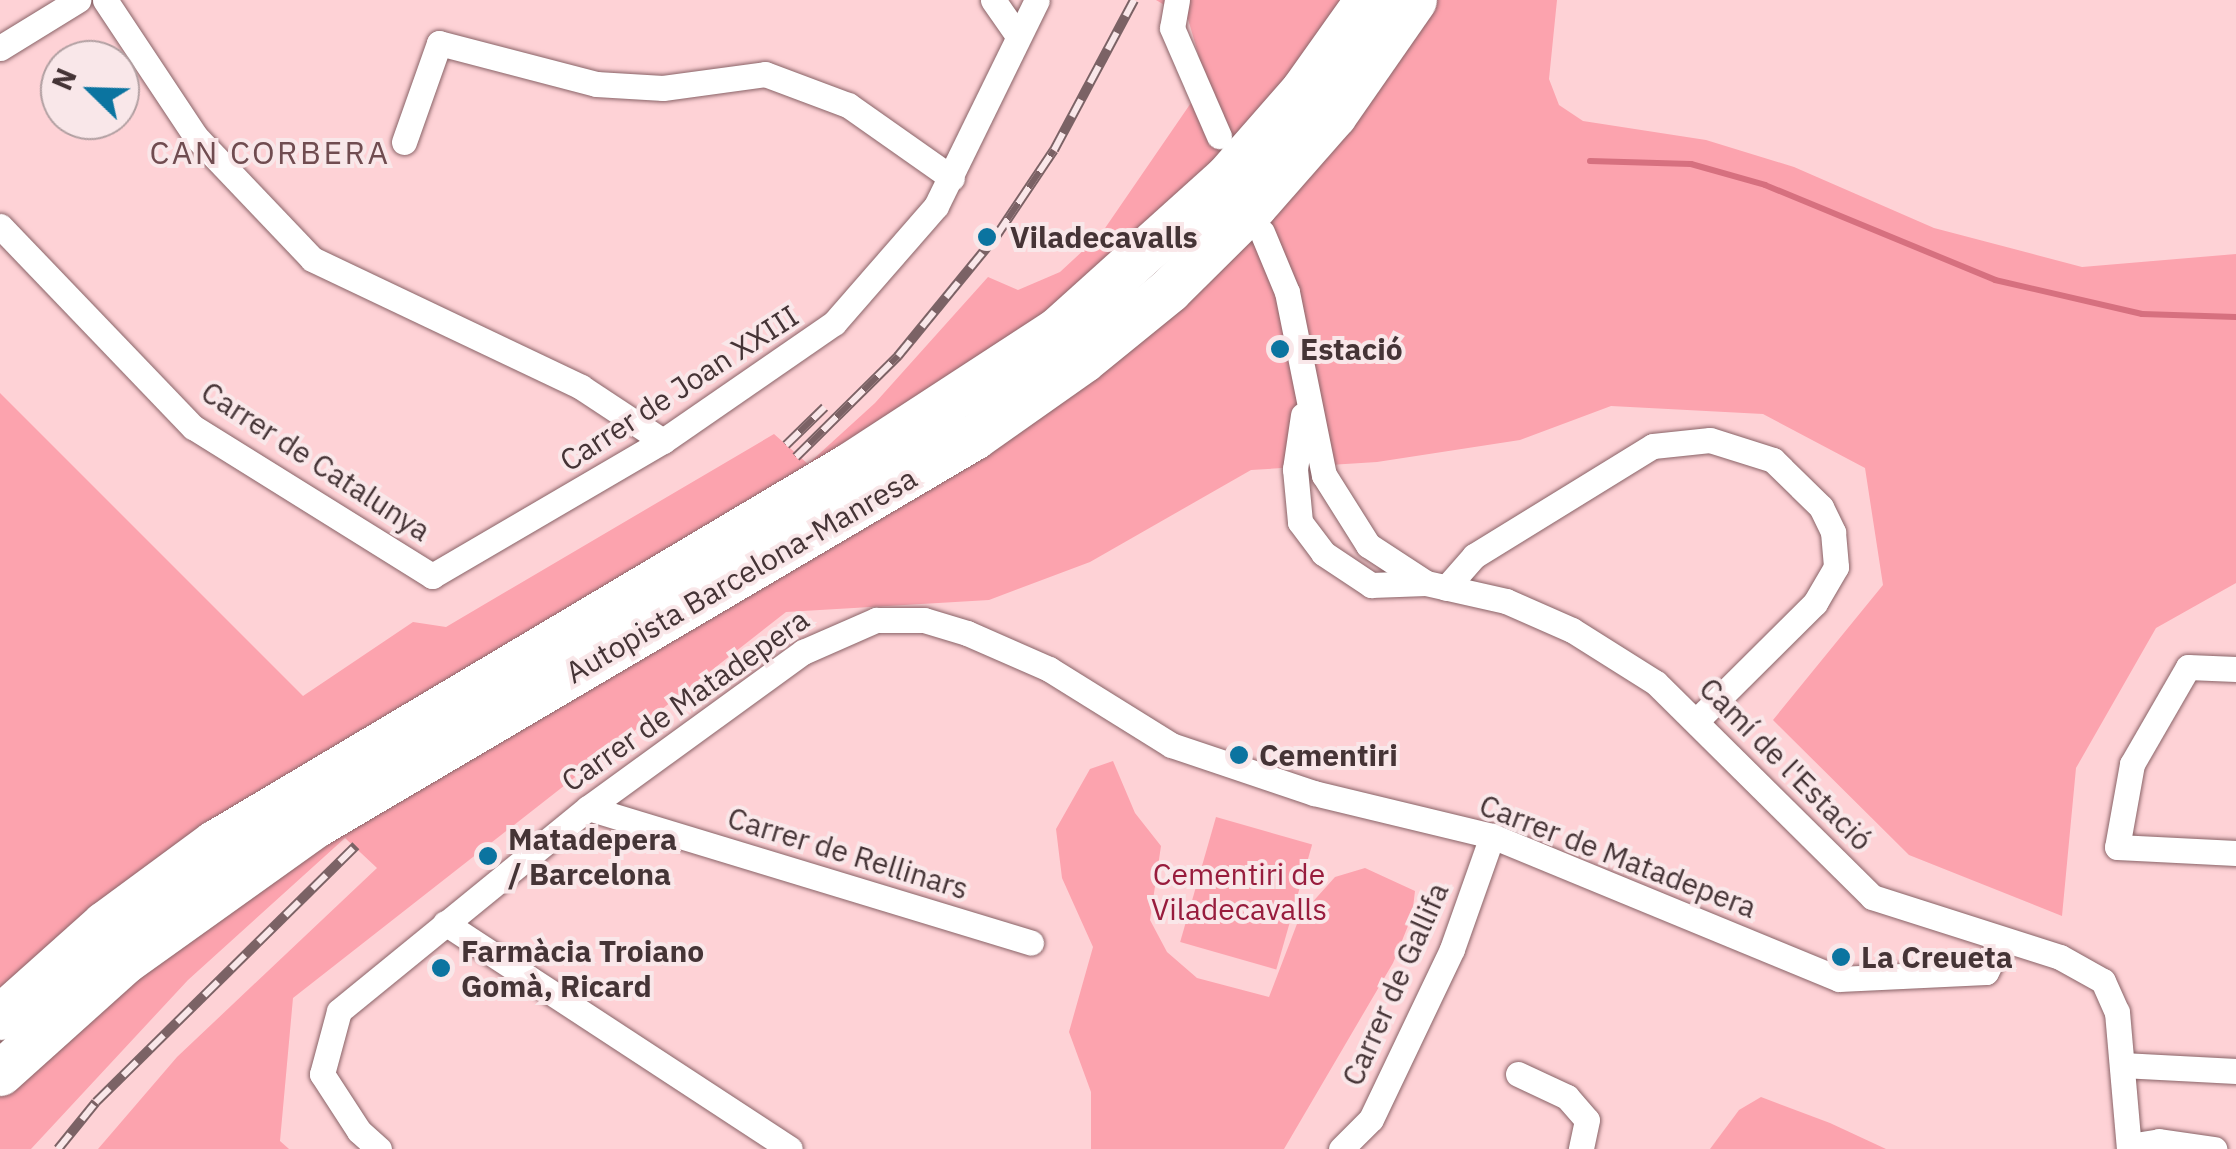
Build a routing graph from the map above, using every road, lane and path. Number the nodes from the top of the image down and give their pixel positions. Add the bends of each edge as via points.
1 (78, 0) edge
2 (106, 0) edge
3 (993, 0) edge
4 (1037, 0) edge
5 (1177, 0) edge
6 (1344, 0) edge
7 (1367, 0) edge
8 (1414, 0) edge
9 (1016, 33) junction
10 (0, 48) edge
11 (1219, 136) dead end
12 (404, 142) dead end
13 (952, 178) junction
14 (0, 226) edge
15 (1170, 230) junction
16 (1262, 232) dead end
17 (1304, 389) junction
18 (663, 441) junction
19 (432, 576) joint
20 (1436, 585) junction
21 (2236, 669) edge
22 (1698, 718) junction
23 (588, 808) junction
24 (1492, 836) junction
25 (2236, 853) edge
26 (445, 923) junction
27 (2002, 942) junction
28 (1031, 944) dead end
29 (0, 1017) edge
30 (2122, 1065) junction
31 (2236, 1071) edge
32 (0, 1073) edge
33 (1518, 1074) dead end
34 (2129, 1148) edge
35 (379, 1149) edge
36 (790, 1149) edge
37 (1342, 1149) edge
38 (1580, 1149) edge
39 (2214, 1149) edge

1 - 10 street
2 - 18 street via 196,137 312,260 580,388
3 - 9 street
4 - 9 street, Carrer de Joan XXIII
5 - 11 street via 1172,28
6 - 15 highway
7 - 15 highway, Autopista Barcelona-Manresa via 1303,90
8 - 32 highway, Autopista Barcelona-Manresa via 1334,115 1254,206 1169,290 1082,360 957,447 317,824 126,960
9 - 13 street, Carrer de Joan XXIII
12 - 13 street via 439,43 596,84 663,88 765,74 848,105
13 - 18 street, Carrer de Joan XXIII via 936,206 834,322
14 - 19 street, Carrer de Catalunya via 193,427
15 - 29 highway, Autopista Barcelona-Manresa via 1058,330 952,402 214,843 104,924
16 - 17 street, Camí de l'Estació via 1287,292
17 - 20 street, Camí de l'Estació via 1324,474 1340,508 1368,544
17 - 20 street, Camí de l'Estació via 1295,468 1300,522 1323,553 1371,585
18 - 19 street, Carrer de Joan XXIII
20 - 22 street, Camí de l'Estació via 1506,601 1572,630
20 - 22 street via 1653,446 1710,440 1773,460 1821,507 1833,532 1836,567 1815,603
21 - 25 street via 2188,667 2132,764 2117,847
22 - 27 street, Camí de l'Estació via 1872,897
23 - 24 street, Carrer de Matadepera via 828,636 902,618 943,625 1050,669 1172,745 1314,793
23 - 26 street, Carrer de Matadepera
23 - 28 street, Carrer de Rellinars
24 - 27 street, Carrer de Matadepera via 1839,979 1986,972
24 - 37 street, Carrer de Gallifa via 1452,949 1371,1119
26 - 35 street, Carrer de Matadepera via 339,1011 322,1074 359,1131
26 - 36 street
27 - 30 street, Camí de l'Estació via 2086,967 2103,980 2117,1012
30 - 31 street
30 - 34 street
33 - 38 street via 1567,1096 1587,1120
34 - 39 street via 2159,1141

